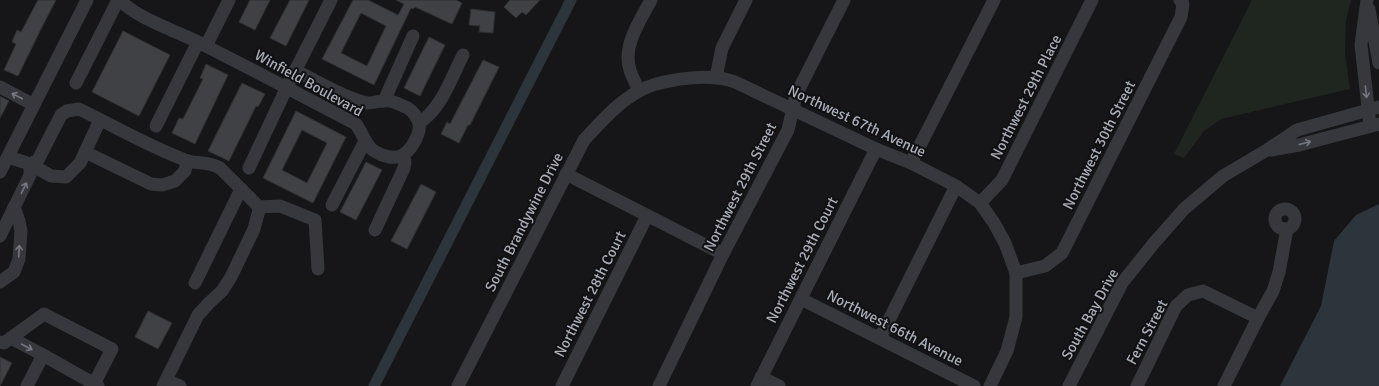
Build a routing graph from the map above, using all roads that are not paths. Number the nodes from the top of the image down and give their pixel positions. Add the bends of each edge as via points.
1 (87, 0) edge
2 (228, 0) edge
3 (331, 0) edge
4 (651, 0) edge
5 (746, 0) edge
6 (844, 0) edge
7 (994, 0) edge
8 (1092, 0) edge
9 (1367, 0) edge
10 (121, 1) edge
11 (1182, 2) edge
12 (413, 36) dead end
13 (202, 44) junction
14 (463, 55) dead end
15 (1362, 59) junction
16 (1379, 60) edge
17 (295, 70) junction
18 (716, 77) junction
19 (76, 83) dead end
20 (0, 87) edge
21 (287, 87) junction
22 (639, 90) junction
23 (384, 101) junction
24 (34, 105) junction
25 (793, 108) junction
26 (1374, 108) edge
27 (100, 120) junction
28 (419, 123) junction
29 (1374, 125) edge
30 (156, 126) dead end
31 (365, 141) junction
32 (876, 149) junction
33 (1267, 150) junction
34 (85, 152) junction
35 (403, 155) junction
36 (8, 157) junction
37 (187, 161) junction
38 (911, 163) junction
39 (30, 164) junction
40 (249, 168) dead end
41 (0, 172) edge
42 (566, 174) junction
43 (956, 186) junction
44 (241, 190) junction
45 (980, 203) junction
46 (332, 205) dead end
47 (14, 208) junction
48 (258, 208) junction
49 (647, 216) junction
50 (1287, 229) dead end
51 (375, 230) dead end
52 (0, 236) edge
53 (724, 254) junction
54 (318, 269) dead end
55 (1016, 273) junction
56 (0, 282) edge
57 (195, 283) dead end
58 (801, 299) junction
59 (1258, 318) junction
60 (880, 338) junction
61 (6, 340) edge
62 (43, 356) junction
63 (759, 382) edge
64 (165, 383) edge
65 (96, 385) edge
66 (27, 386) edge
67 (180, 386) edge
68 (458, 386) edge
69 (562, 386) edge
70 (659, 386) edge
71 (779, 386) edge
72 (974, 386) edge
73 (990, 386) edge
74 (1069, 386) edge
75 (1137, 386) edge
76 (1224, 386) edge

1 - 24 street
2 - 13 street
3 - 17 street
4 - 22 street via 627,54
5 - 18 street via 722,48
6 - 25 street, Northwest 29th Street via 796,95
7 - 38 street
8 - 45 street, Northwest 29th Place via 1002,180
9 - 15 street via 1361,45
9 - 16 street
10 - 13 street, Winfield Boulevard via 137,13
10 - 19 street
11 - 55 street, Northwest 30th Street via 1181,17 1062,253 1045,266
12 - 23 street
13 - 21 street, Winfield Boulevard
13 - 30 street
14 - 28 street via 436,108 429,117
15 - 16 street
15 -> 26 street
17 - 21 street
17 - 23 street, Winfield Boulevard via 355,99 368,103
18 - 22 street, Northwest 67th Avenue via 662,82
18 - 25 street, Northwest 67th Avenue via 735,82
24 -> 20 street
21 - 31 street, Winfield Boulevard via 356,124
21 - 40 street
22 - 42 street, South Brandywine Drive via 608,113 584,140
23 - 28 street, Winfield Boulevard via 406,106 414,113
24 - 36 street
25 - 32 street, Northwest 67th Avenue
25 - 53 street, Northwest 29th Street via 788,130
26 - 29 street
26 - 33 street, South Bay Drive via 1298,130
27 - 34 street
27 - 37 street
27 - 39 street via 79,109 67,111 61,115 38,160
28 - 35 street via 414,142
33 -> 29 street, South Bay Drive via 1299,145
31 - 35 street, Winfield Boulevard via 374,151 385,156 395,158
31 - 46 street
32 - 38 street, Northwest 67th Avenue
32 - 58 street, Northwest 29th Court
33 - 74 street, South Bay Drive via 1223,176 1184,209 1154,243 1122,283
34 - 37 street via 151,184 162,186 175,181 185,171
34 - 39 street via 80,163 66,177 51,176
35 - 51 street via 404,168
36 - 39 street
36 - 41 street
37 - 44 street via 207,162 220,168
38 - 43 street, Northwest 67th Avenue
47 -> 39 street via 30,175
42 - 49 street
42 - 68 street, South Brandywine Drive
43 - 45 street, Northwest 67th Avenue
43 - 60 street
44 - 48 street
44 - 57 street
45 - 55 street, Northwest 67th Avenue via 1005,244
47 - 52 street
56 -> 47 street via 14,272 19,259 20,226
48 - 54 street via 280,206 314,220
48 - 64 street via 254,229 231,277 222,291 198,315
49 - 53 street
49 - 69 street, Northwest 28th Court
50 - 59 street via 1274,291
53 - 70 street, Northwest 29th Street
55 - 73 street via 1016,317 1007,351
58 - 60 street, Northwest 66th Avenue
58 - 63 street, Northwest 29th Court
59 - 75 street, Fern Street via 1203,291 1188,295 1176,306
59 - 76 street
60 - 72 street, Northwest 66th Avenue
61 -> 62 street
61 - 65 street via 44,314 112,350
62 - 65 street
62 - 66 street
63 - 71 street
64 - 67 street

